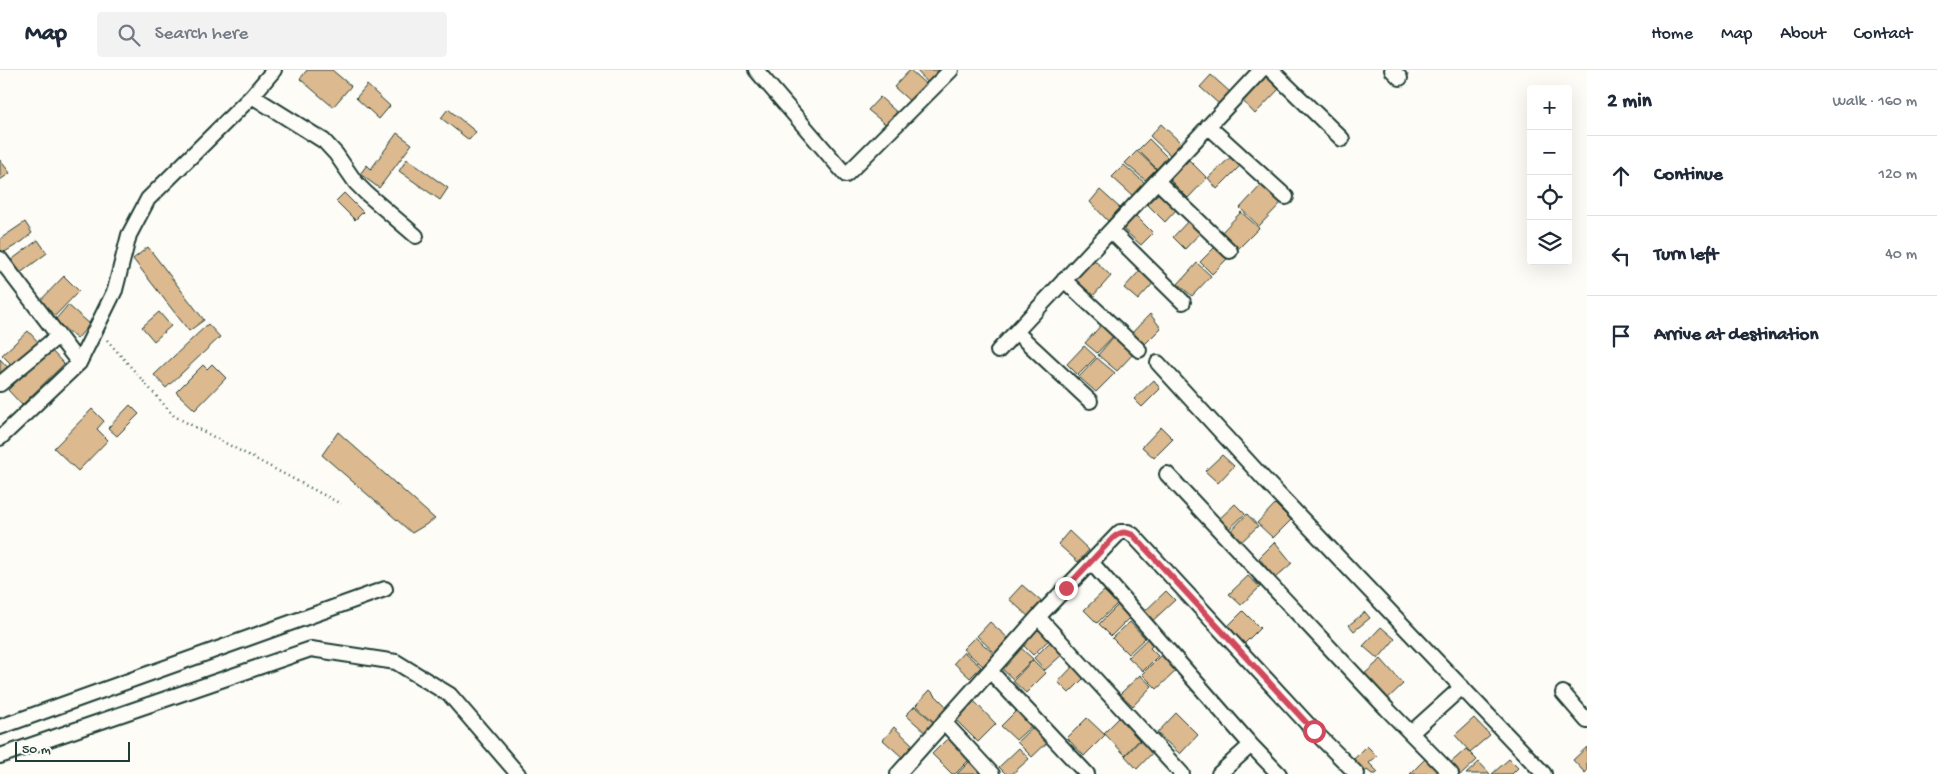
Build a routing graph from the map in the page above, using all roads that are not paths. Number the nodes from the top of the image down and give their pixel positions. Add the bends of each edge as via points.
1 (274, 70) edge
2 (756, 70) edge
3 (951, 70) edge
4 (1261, 70) edge
5 (1271, 70) edge
6 (252, 96) junction
7 (1208, 126) junction
8 (1342, 139) dead end
9 (1157, 181) junction
10 (1286, 197) dead end
11 (1111, 231) junction
12 (416, 236) dead end
13 (1230, 251) dead end
14 (0, 259) edge
15 (1064, 280) junction
16 (1183, 302) dead end
17 (1016, 332) junction
18 (58, 336) junction
19 (1139, 350) dead end
20 (998, 351) dead end
21 (1158, 363) dead end
22 (79, 364) junction
23 (0, 384) edge
24 (1090, 401) dead end
25 (0, 438) edge
26 (1167, 474) dead end
27 (1091, 562) junction
28 (384, 589) dead end
29 (1038, 618) junction
30 (990, 671) junction
31 (1462, 687) junction
32 (1563, 693) dead end
33 (1587, 721) edge
34 (944, 722) junction
35 (0, 726) edge
36 (1411, 733) junction
37 (1251, 745) junction
38 (0, 756) edge
39 (518, 774) edge
40 (898, 774) edge
41 (992, 774) edge
42 (1087, 774) edge
43 (1182, 774) edge
44 (1219, 774) edge
45 (1279, 774) edge
46 (1357, 774) edge
47 (1451, 774) edge
48 (1544, 774) edge

1 - 6 street
2 - 3 street via 846,175
4 - 7 street
5 - 8 street
6 - 12 street via 324,141 361,188
6 - 22 street via 148,199 129,235 115,290
7 - 9 street
7 - 10 street
9 - 11 street
9 - 13 street
11 - 15 street
11 - 16 street
14 - 18 street
15 - 17 street
15 - 19 street
17 - 20 street
17 - 24 street
18 - 22 street
18 - 23 street
21 - 31 street
22 - 25 street
26 - 36 street
27 - 29 street
27 - 37 street
27 - 46 street via 1120,532 1133,535
28 - 35 street
29 - 30 street
29 - 43 street
30 - 34 street
30 - 42 street
31 - 36 street
31 - 48 street
32 - 33 street
34 - 40 street
34 - 41 street
36 - 47 street
37 - 44 street
37 - 45 street
38 - 39 street via 311,650 396,662 450,695

